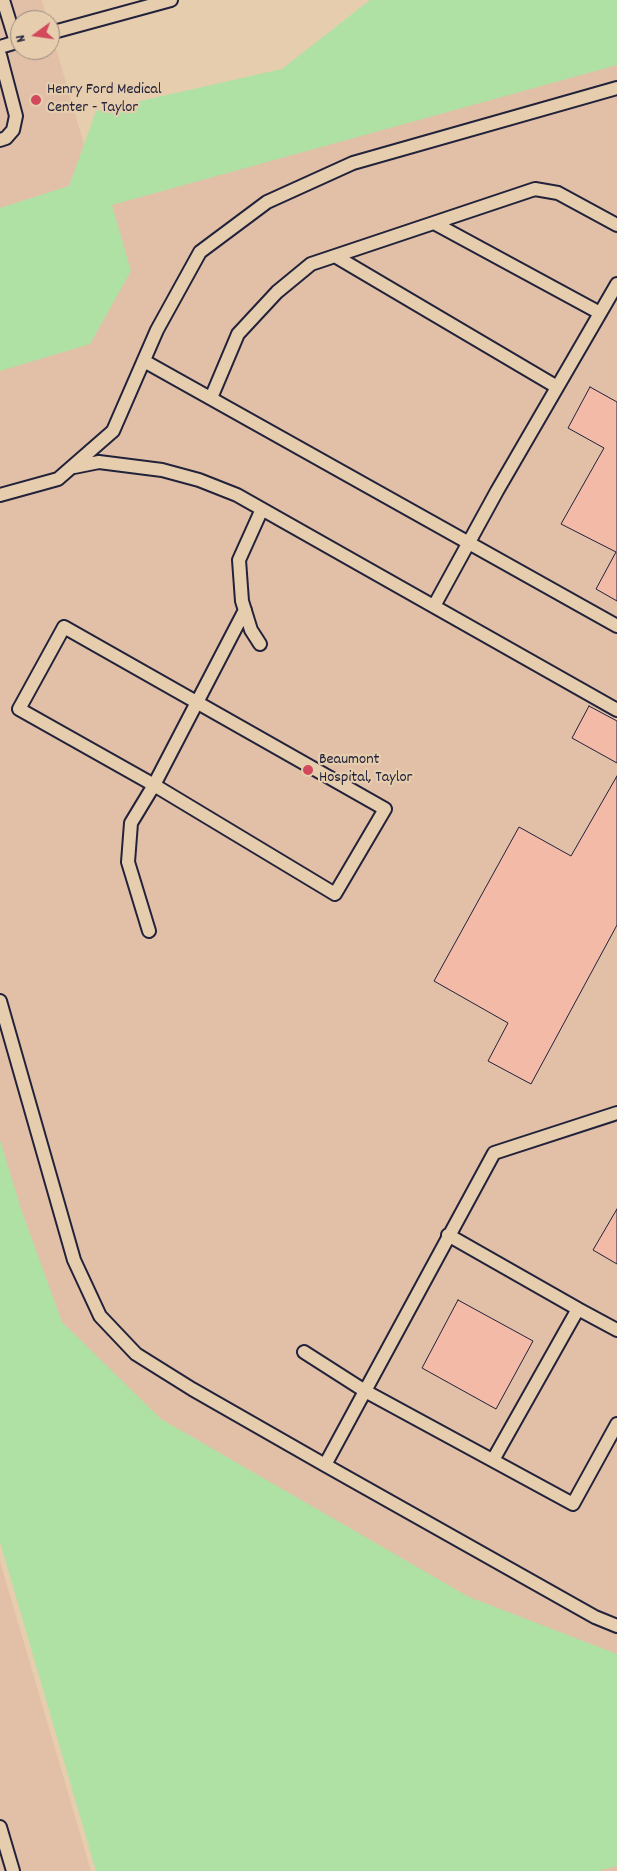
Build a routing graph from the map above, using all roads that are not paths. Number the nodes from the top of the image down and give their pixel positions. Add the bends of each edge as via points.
1 (3, 0) edge
2 (170, 0) edge
3 (10, 20) edge
4 (60, 30) edge
5 (0, 55) edge
6 (617, 88) edge
7 (0, 140) edge
8 (434, 222) junction
9 (617, 225) edge
10 (335, 256) junction
11 (617, 284) edge
12 (600, 313) junction
13 (144, 361) junction
14 (557, 386) junction
15 (211, 398) junction
16 (72, 467) junction
17 (0, 495) edge
18 (262, 509) junction
19 (469, 541) junction
20 (434, 606) junction
21 (245, 610) junction
22 (617, 626) edge
23 (260, 644) dead end
24 (198, 702) junction
25 (617, 710) edge
26 (154, 785) junction
27 (150, 932) dead end
28 (0, 1001) edge
29 (617, 1113) edge
30 (448, 1236) junction
31 (578, 1309) junction
32 (617, 1330) edge
33 (304, 1352) dead end
34 (365, 1391) junction
35 (617, 1424) edge
36 (493, 1460) junction
37 (325, 1465) junction
38 (617, 1626) edge
39 (0, 1827) edge
40 (13, 1871) edge

1 - 3 lane
2 - 4 lane
5 - 7 lane via 16,116 12,130
6 - 13 lane via 354,164 267,202 200,252 157,330
8 - 9 lane via 534,189 558,193
8 - 10 lane
8 - 12 lane
10 - 14 lane
10 - 15 lane via 312,264 277,292 238,334
11 - 12 lane
12 - 14 lane
13 - 15 lane
13 - 16 lane via 113,431
14 - 19 lane
15 - 19 lane
16 - 17 lane via 58,479
16 - 18 lane via 99,462 162,470 199,480
18 - 20 lane
18 - 21 lane via 239,560
19 - 20 lane
19 - 22 lane
20 - 25 lane
21 - 23 lane
21 - 24 lane
24 - 26 lane
24 - 26 lane via 64,627 18,710
24 - 26 lane via 385,809 335,894
26 - 27 lane via 131,823 128,862
28 - 37 lane via 74,1260 100,1316 136,1354
29 - 30 lane via 494,1153
30 - 31 lane
30 - 34 lane
31 - 32 lane
31 - 36 lane
33 - 34 lane
34 - 36 lane
34 - 37 lane
35 - 36 lane via 573,1504
37 - 38 lane
39 - 40 lane

